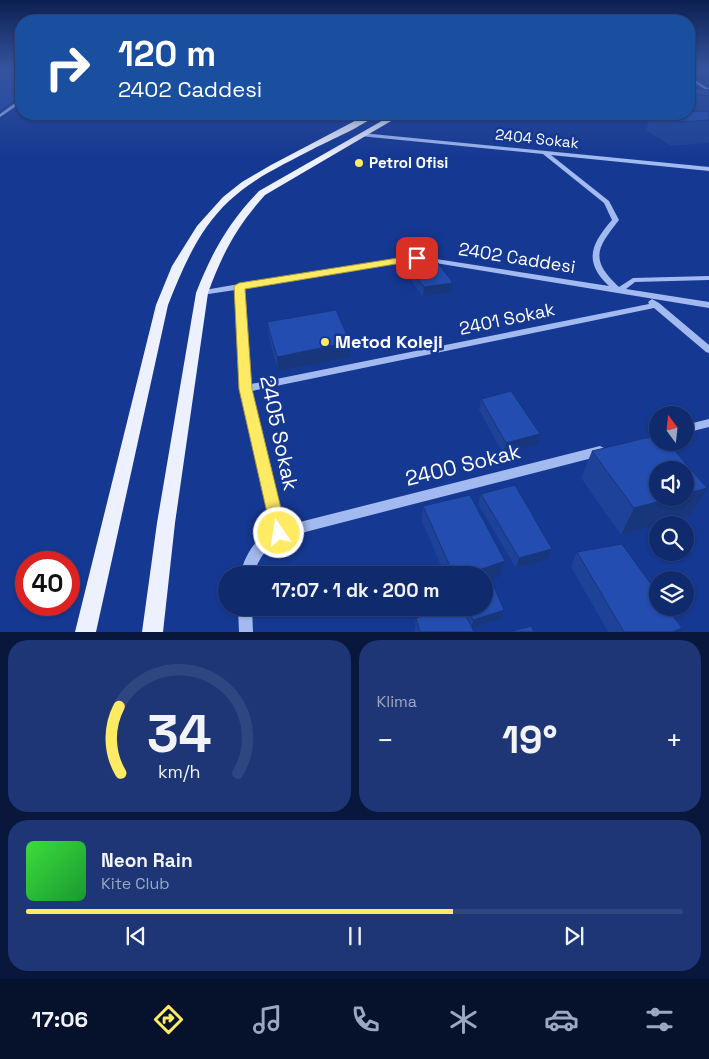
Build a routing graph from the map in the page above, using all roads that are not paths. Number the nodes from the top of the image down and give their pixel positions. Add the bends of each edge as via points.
1 (15, 106) edge
2 (0, 116) edge
3 (362, 120) edge
4 (388, 120) edge
5 (362, 135) junction
6 (545, 153) junction
7 (709, 169) edge
8 (709, 278) edge
9 (239, 286) junction
10 (619, 291) junction
11 (202, 292) junction
12 (645, 295) junction
13 (656, 305) junction
14 (709, 305) edge
15 (709, 350) edge
16 (246, 389) junction
17 (709, 423) edge
18 (694, 427) edge
19 (610, 448) edge
20 (279, 533) junction
21 (249, 566) edge
22 (245, 616) edge
23 (85, 632) edge
24 (152, 632) edge
25 (246, 632) edge

1 - 2 street
3 - 23 main road via 234,192 211,215 178,266 162,305
4 - 5 main road
5 - 6 street, 2404 Sokak
5 - 11 main road via 294,173 254,201 227,236
6 - 7 street, 2404 Sokak
6 - 10 street via 607,202 616,220 603,234 594,255 602,277
8 - 10 street via 633,280
9 - 10 street, 2402 Caddesi via 417,258
9 - 11 street, 2402 Caddesi
9 - 16 street, 2405 Sokak
10 - 12 street, 2402 Caddesi
11 - 24 main road
12 - 13 street
12 - 14 street, 2402 Caddesi
13 - 15 street
13 - 16 street, 2401 Sokak
16 - 20 street, 2405 Sokak
17 - 18 street
19 - 20 street, 2400 Sokak
20 - 21 street via 258,548
22 - 25 street

